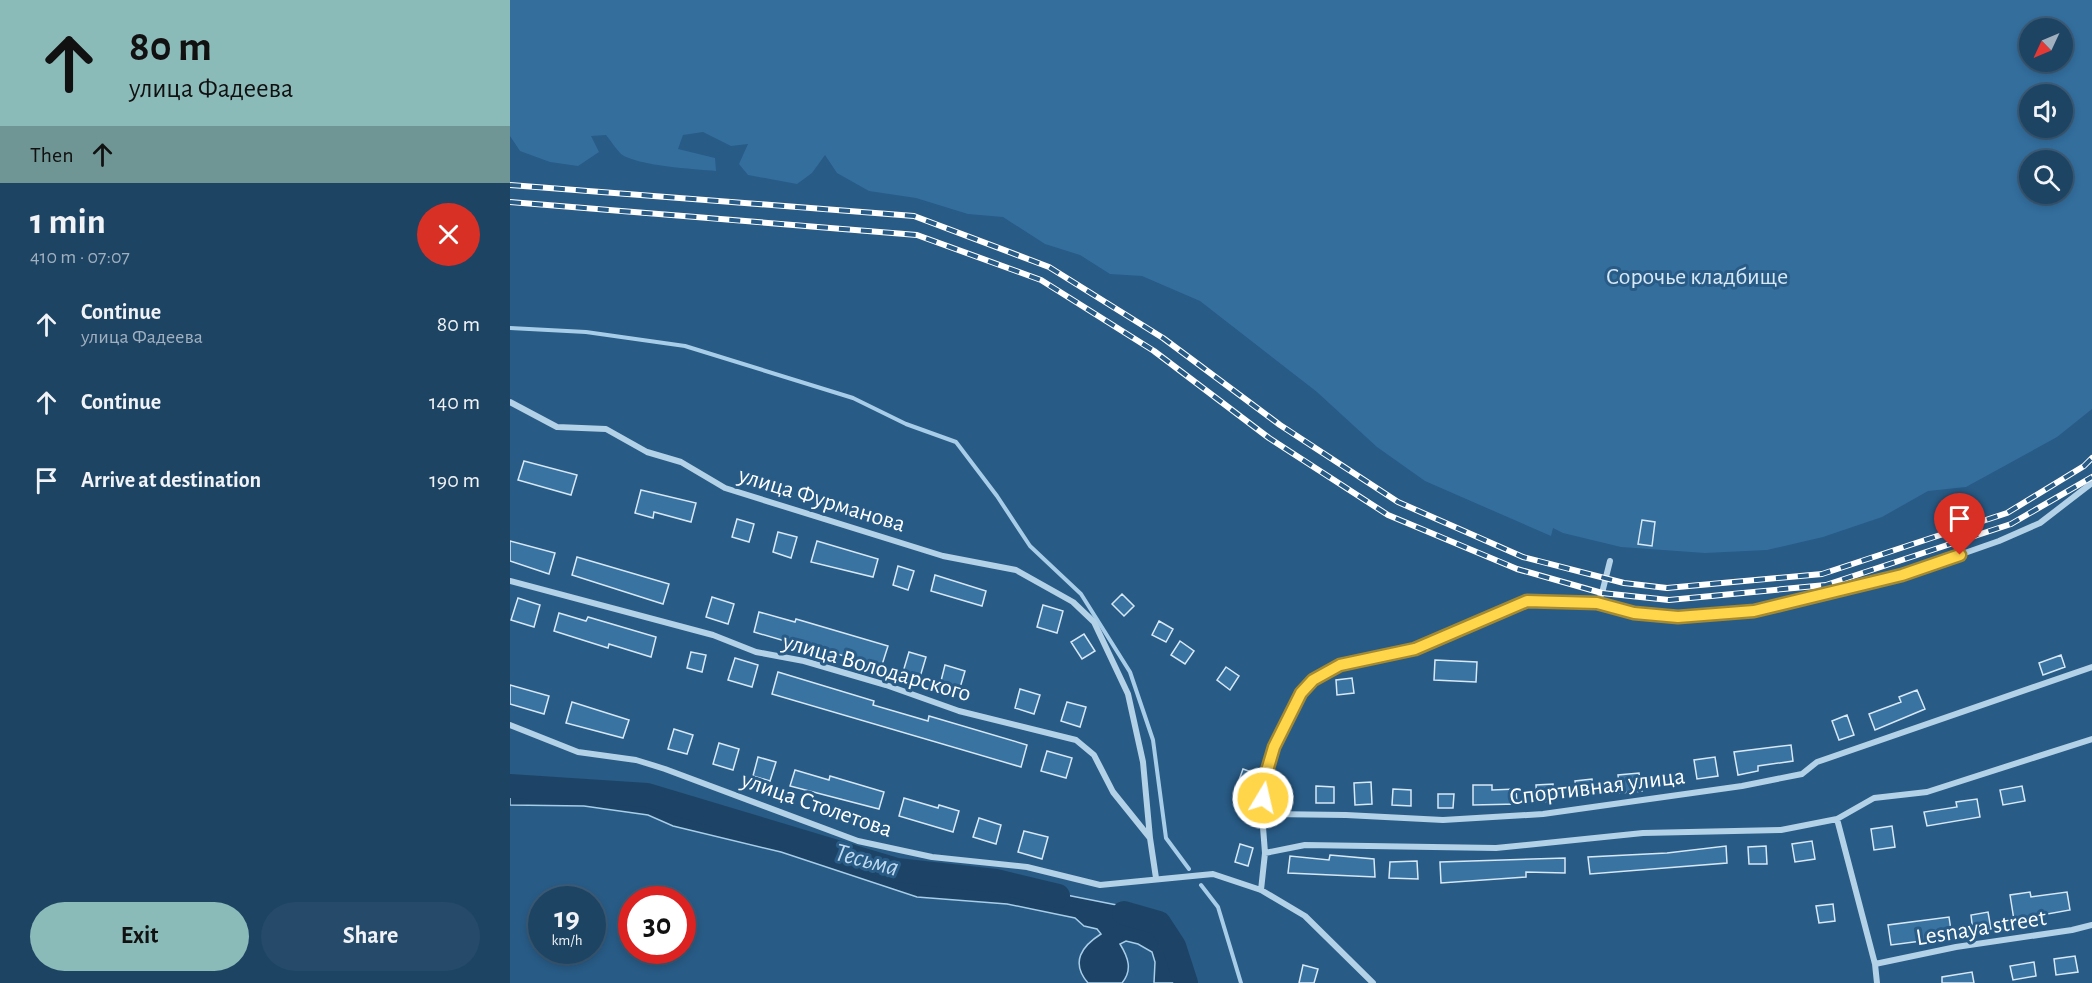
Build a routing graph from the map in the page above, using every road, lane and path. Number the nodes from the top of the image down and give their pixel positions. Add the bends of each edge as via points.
1 (510, 402) edge
2 (2092, 483) edge
3 (1610, 561) dead end
4 (510, 581) edge
5 (1597, 603) junction
6 (2092, 667) edge
7 (510, 725) edge
8 (2092, 739) edge
9 (1262, 814) junction
10 (1838, 819) junction
11 (1150, 838) junction
12 (1265, 853) junction
13 (1156, 878) junction
14 (1261, 890) junction
15 (2092, 925) edge
16 (1875, 964) junction
17 (1373, 983) edge
18 (1877, 983) edge

1 - 11 street, улица Фурманова via 557,428 606,429 646,452 681,462 725,489 943,556 1016,570 1074,602 1094,622 1128,694 1143,762
2 - 5 street via 2040,523 1999,541 1902,575 1793,603 1754,611 1678,617 1634,613
3 - 5 street
4 - 11 street, улица Володарского via 713,635 756,652 814,664 959,711 1076,740 1094,755 1113,792
5 - 9 street via 1527,601 1415,649 1340,665 1313,680 1301,693 1274,747 1264,781
6 - 9 street, Спортивная улица via 1817,762 1802,774 1742,786 1521,815 1443,820
7 - 13 street, улица Столетова via 578,752 636,760 665,769 858,842 932,857 1027,867 1101,885
8 - 10 street, Спортивная улица via 1927,792 1874,798
9 - 12 street
10 - 12 street, Спортивная улица via 1781,830 1643,833 1496,848 1305,845
10 - 16 street
11 - 13 street
12 - 14 street
13 - 14 street, улица Столетова via 1214,874
14 - 17 street, улица Столетова via 1305,916
15 - 16 street, Lesnaya street
16 - 18 street

